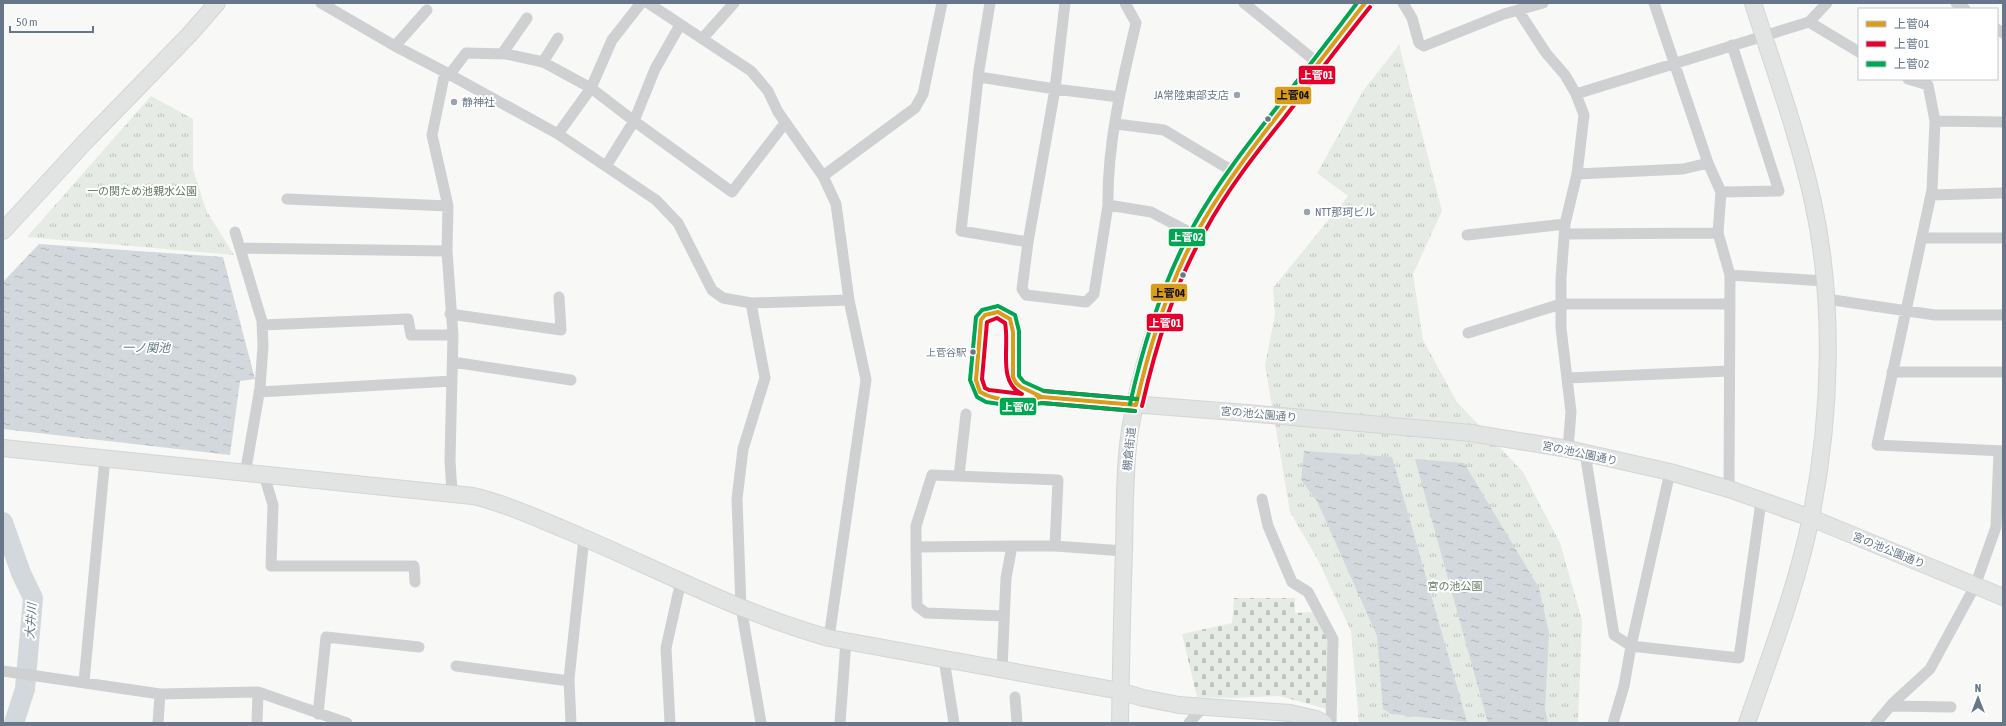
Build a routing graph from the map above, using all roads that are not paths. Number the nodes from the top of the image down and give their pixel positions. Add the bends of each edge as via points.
1 (217, 3) edge
2 (321, 3) edge
3 (641, 3) edge
4 (734, 3) edge
5 (942, 3) edge
6 (990, 3) edge
7 (1065, 3) edge
8 (1125, 3) edge
9 (1244, 3) edge
10 (1365, 3) edge
11 (1403, 3) edge
12 (1543, 3) edge
13 (1654, 3) edge
14 (1753, 3) edge
15 (1827, 3) edge
16 (654, 5) edge
17 (427, 10) dead end
18 (1518, 10) junction
19 (527, 18) dead end
20 (1809, 22) junction
21 (680, 25) junction
22 (1763, 35) junction
23 (558, 38) dead end
24 (702, 40) junction
25 (1732, 45) junction
26 (395, 46) junction
27 (1858, 51) edge
28 (502, 54) junction
29 (543, 62) junction
30 (1673, 62) junction
31 (1319, 64) junction
32 (448, 73) junction
33 (979, 77) junction
34 (1911, 80) edge
35 (591, 88) junction
36 (1055, 89) junction
37 (1576, 94) junction
38 (1119, 97) junction
39 (634, 121) junction
40 (1935, 122) junction
41 (2003, 122) edge
42 (785, 123) junction
43 (1116, 124) junction
44 (558, 134) junction
45 (1708, 162) junction
46 (606, 166) junction
47 (1234, 172) junction
48 (1577, 174) junction
49 (823, 176) junction
50 (1720, 192) junction
51 (2003, 193) edge
52 (1931, 195) junction
53 (287, 199) dead end
54 (1108, 205) junction
55 (448, 206) junction
56 (1565, 229) junction
57 (3, 231) edge
58 (235, 232) dead end
59 (1718, 233) junction
60 (1195, 235) junction
61 (1467, 235) dead end
62 (1922, 238) junction
63 (2003, 238) edge
64 (1028, 242) junction
65 (240, 248) junction
66 (447, 251) junction
67 (1730, 276) junction
68 (1824, 281) junction
69 (558, 297) dead end
70 (1826, 299) junction
71 (849, 300) junction
72 (751, 303) junction
73 (1561, 304) junction
74 (1730, 304) junction
75 (1905, 312) junction
76 (450, 314) junction
77 (2003, 315) edge
78 (262, 325) junction
79 (1468, 333) dead end
80 (453, 335) junction
81 (453, 362) junction
82 (1729, 371) junction
83 (1892, 372) junction
84 (2003, 372) edge
85 (1568, 378) junction
86 (571, 380) dead end
87 (452, 381) junction
88 (259, 392) junction
89 (1042, 397) dead end
90 (1136, 405) junction
91 (966, 414) dead end
92 (3, 448) edge
93 (1568, 449) junction
94 (2001, 451) edge
95 (1585, 453) junction
96 (105, 458) junction
97 (1670, 472) junction
98 (245, 474) junction
99 (264, 475) junction
100 (959, 476) junction
101 (1729, 489) junction
102 (452, 493) junction
103 (1262, 499) dead end
104 (1761, 502) junction
105 (1811, 518) junction
106 (584, 538) junction
107 (1012, 546) junction
108 (1056, 546) junction
109 (916, 547) junction
110 (1124, 551) junction
111 (681, 581) junction
112 (415, 582) dead end
113 (1975, 586) junction
114 (2003, 597) edge
115 (741, 607) junction
116 (1004, 616) junction
117 (829, 638) junction
118 (846, 641) junction
119 (1631, 646) junction
120 (419, 647) dead end
121 (944, 659) junction
122 (456, 666) dead end
123 (1002, 669) junction
124 (3, 671) edge
125 (569, 681) junction
126 (84, 682) junction
127 (1120, 691) junction
128 (258, 692) junction
129 (160, 694) junction
130 (1015, 697) dead end
131 (1204, 706) junction
132 (1891, 706) junction
133 (1951, 707) dead end
134 (318, 714) junction
135 (158, 723) edge
136 (257, 723) edge
137 (344, 723) edge
138 (571, 723) edge
139 (670, 723) edge
140 (761, 723) edge
141 (840, 723) edge
142 (954, 723) edge
143 (1017, 723) edge
144 (1120, 723) edge
145 (1189, 723) edge
146 (1324, 723) edge
147 (1331, 723) edge
148 (1613, 723) edge
149 (1747, 723) edge
150 (1876, 723) edge

1 - 57 street
2 - 26 street
3 - 35 street via 612,40
4 - 24 street
5 - 49 street via 923,94 915,108
6 - 33 street
7 - 36 street
8 - 38 street via 1136,23
9 - 31 street
10 - 31 street, 棚倉街道
11 - 18 street via 1412,18 1419,43 1424,46
12 - 18 street
13 - 30 street
14 - 22 street
15 - 20 street
16 - 21 street
17 - 26 street
18 - 37 street
19 - 28 street
20 - 22 street
20 - 27 street
21 - 24 street
21 - 39 street via 655,69
22 - 25 street
22 - 68 street via 1790,111 1814,204
23 - 29 street
24 - 42 street via 751,71 768,91
25 - 30 street
25 - 50 street via 1779,191
26 - 32 street
28 - 29 street
28 - 32 street via 466,53
29 - 35 street
30 - 37 street
30 - 45 street
31 - 47 street, 棚倉街道
32 - 44 street
32 - 55 street via 432,135
33 - 36 street
33 - 64 street via 961,231
34 - 40 street via 1928,85
35 - 39 street
35 - 44 street
36 - 38 street
36 - 64 street
37 - 48 street via 1584,115
38 - 43 street
39 - 42 street via 732,192
39 - 46 street
40 - 41 street
40 - 52 street
42 - 49 street
43 - 47 street via 1164,130
43 - 54 street via 1108,182
44 - 46 street
45 - 48 street via 1683,169
45 - 50 street
46 - 72 street via 656,200 678,223 712,290 723,298
47 - 60 street, 棚倉街道
48 - 56 street
49 - 71 street via 836,204
50 - 59 street
51 - 52 street
52 - 62 street
53 - 55 street
54 - 60 street via 1151,212
54 - 64 street via 1094,294 1086,302 1026,295 1022,289
55 - 66 street
56 - 59 street
56 - 61 street
56 - 73 street
58 - 65 street
59 - 67 street
60 - 90 street, 棚倉街道 via 1154,330
62 - 63 street
62 - 75 street
65 - 66 street
65 - 78 street
66 - 76 street
67 - 68 street
67 - 74 street
68 - 70 street
69 - 76 street via 561,330
70 - 75 street
70 - 105 street via 1824,426 1822,455
71 - 72 street
71 - 117 street via 866,380
72 - 115 street via 765,378 743,449 737,499
73 - 74 street
73 - 79 street
73 - 85 street via 1561,328
74 - 82 street
75 - 77 street via 1935,315
75 - 83 street
76 - 80 street
78 - 80 street via 408,319 410,335
78 - 88 street
80 - 81 street
81 - 86 street
81 - 87 street
82 - 85 street
82 - 101 street
83 - 84 street
83 - 94 street via 1877,444
85 - 93 street via 1571,412
87 - 88 street
87 - 102 street
88 - 98 street
89 - 90 street, 宮の池公園通り
90 - 93 street, 宮の池公園通り via 1471,433
90 - 110 street, 棚倉街道 via 1127,454
91 - 100 street
92 - 96 street
93 - 95 street, 宮の池公園通り
94 - 113 street via 1996,527
95 - 97 street, 宮の池公園通り
95 - 119 street via 1614,635
96 - 98 street
96 - 126 street
97 - 101 street, 宮の池公園通り
97 - 119 street
98 - 99 street
99 - 102 street
99 - 112 street via 273,505 271,566 414,566
100 - 108 street via 1058,480
100 - 109 street via 932,475 916,526
101 - 104 street, 宮の池公園通り
102 - 106 street via 494,501
103 - 147 street via 1268,526 1292,582 1308,592 1333,639
104 - 105 street, 宮の池公園通り
104 - 119 street via 1739,658
105 - 113 street, 宮の池公園通り
105 - 149 street via 1783,616
106 - 111 street
106 - 125 street
107 - 108 street
107 - 109 street
107 - 116 street via 1006,578
108 - 110 street
109 - 116 street via 917,606 926,613
110 - 127 street, 棚倉街道
111 - 115 street
111 - 139 street via 666,648
113 - 114 street, 宮の池公園通り
113 - 132 street via 1930,669
115 - 117 street
115 - 140 street
116 - 123 street
117 - 118 street
118 - 121 street
118 - 141 street
119 - 148 street via 1624,686
120 - 134 street via 326,637
121 - 123 street
121 - 142 street
122 - 125 street
123 - 127 street
124 - 126 street
125 - 138 street
126 - 129 street
127 - 131 street via 1179,705
127 - 144 street, 棚倉街道
128 - 129 street
128 - 134 street
128 - 136 street
129 - 135 street
130 - 143 street
131 - 145 street
131 - 146 street via 1290,713
132 - 133 street
132 - 150 street
134 - 137 street

